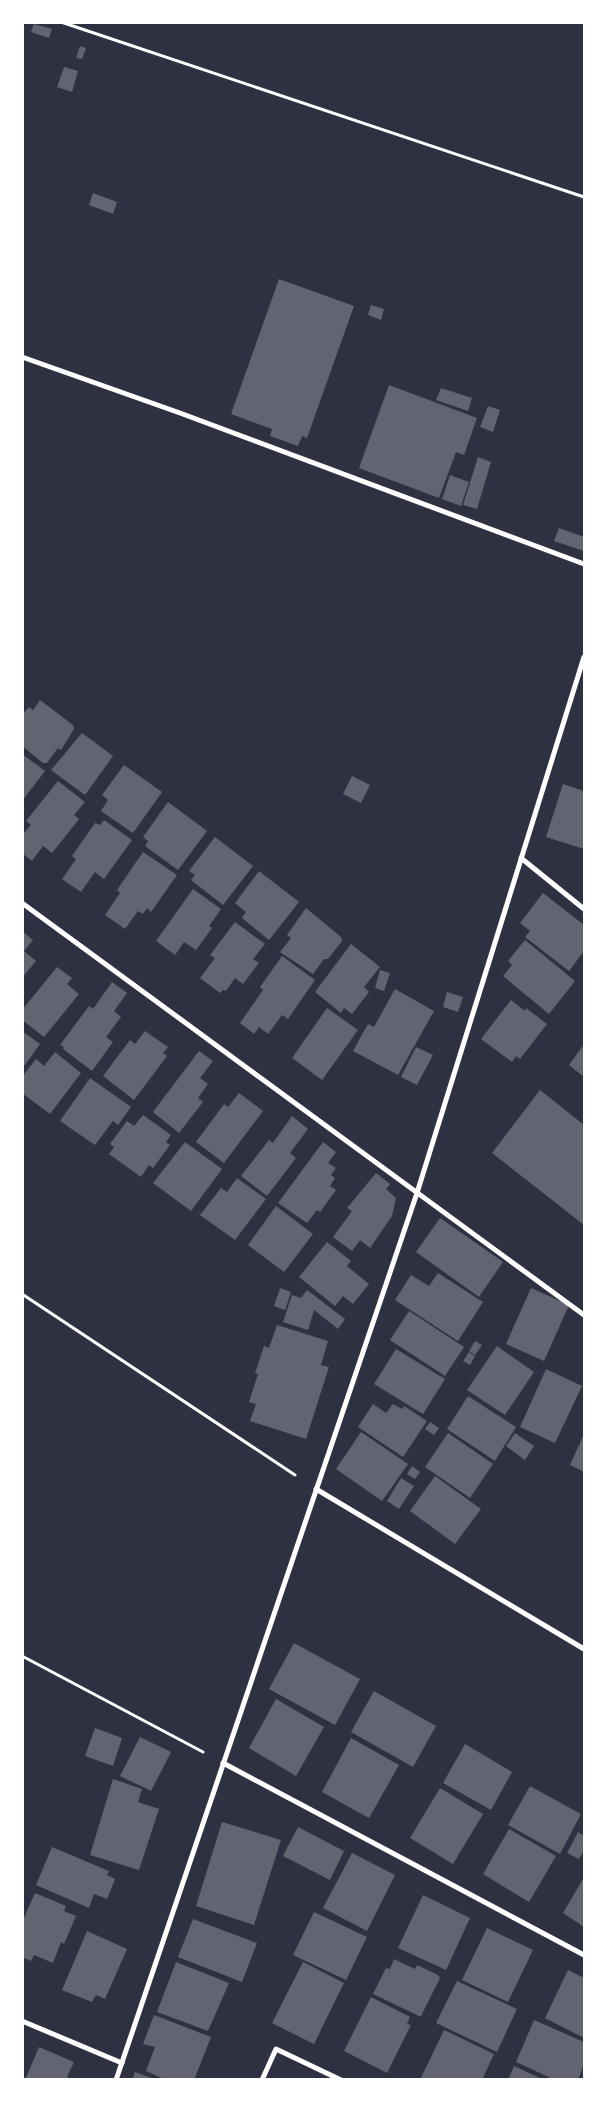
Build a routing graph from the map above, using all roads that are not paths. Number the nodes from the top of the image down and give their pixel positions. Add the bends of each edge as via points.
1 (22, 357) edge
2 (584, 564) edge
3 (584, 657) edge
4 (521, 858) junction
5 (22, 903) edge
6 (584, 909) edge
7 (417, 1193) junction
8 (584, 1314) edge
9 (316, 1489) junction
10 (584, 1649) edge
11 (223, 1763) junction
12 (584, 1955) edge
13 (22, 2021) edge
14 (122, 2063) junction
15 (116, 2080) edge
16 (262, 2080) edge
17 (341, 2080) edge

1 - 2 street
3 - 4 street
4 - 6 street
4 - 7 street
5 - 7 street
7 - 8 street
7 - 9 street
9 - 10 street
9 - 11 street
11 - 12 street
11 - 14 street
13 - 14 street
14 - 15 street
16 - 17 street via 276,2049

